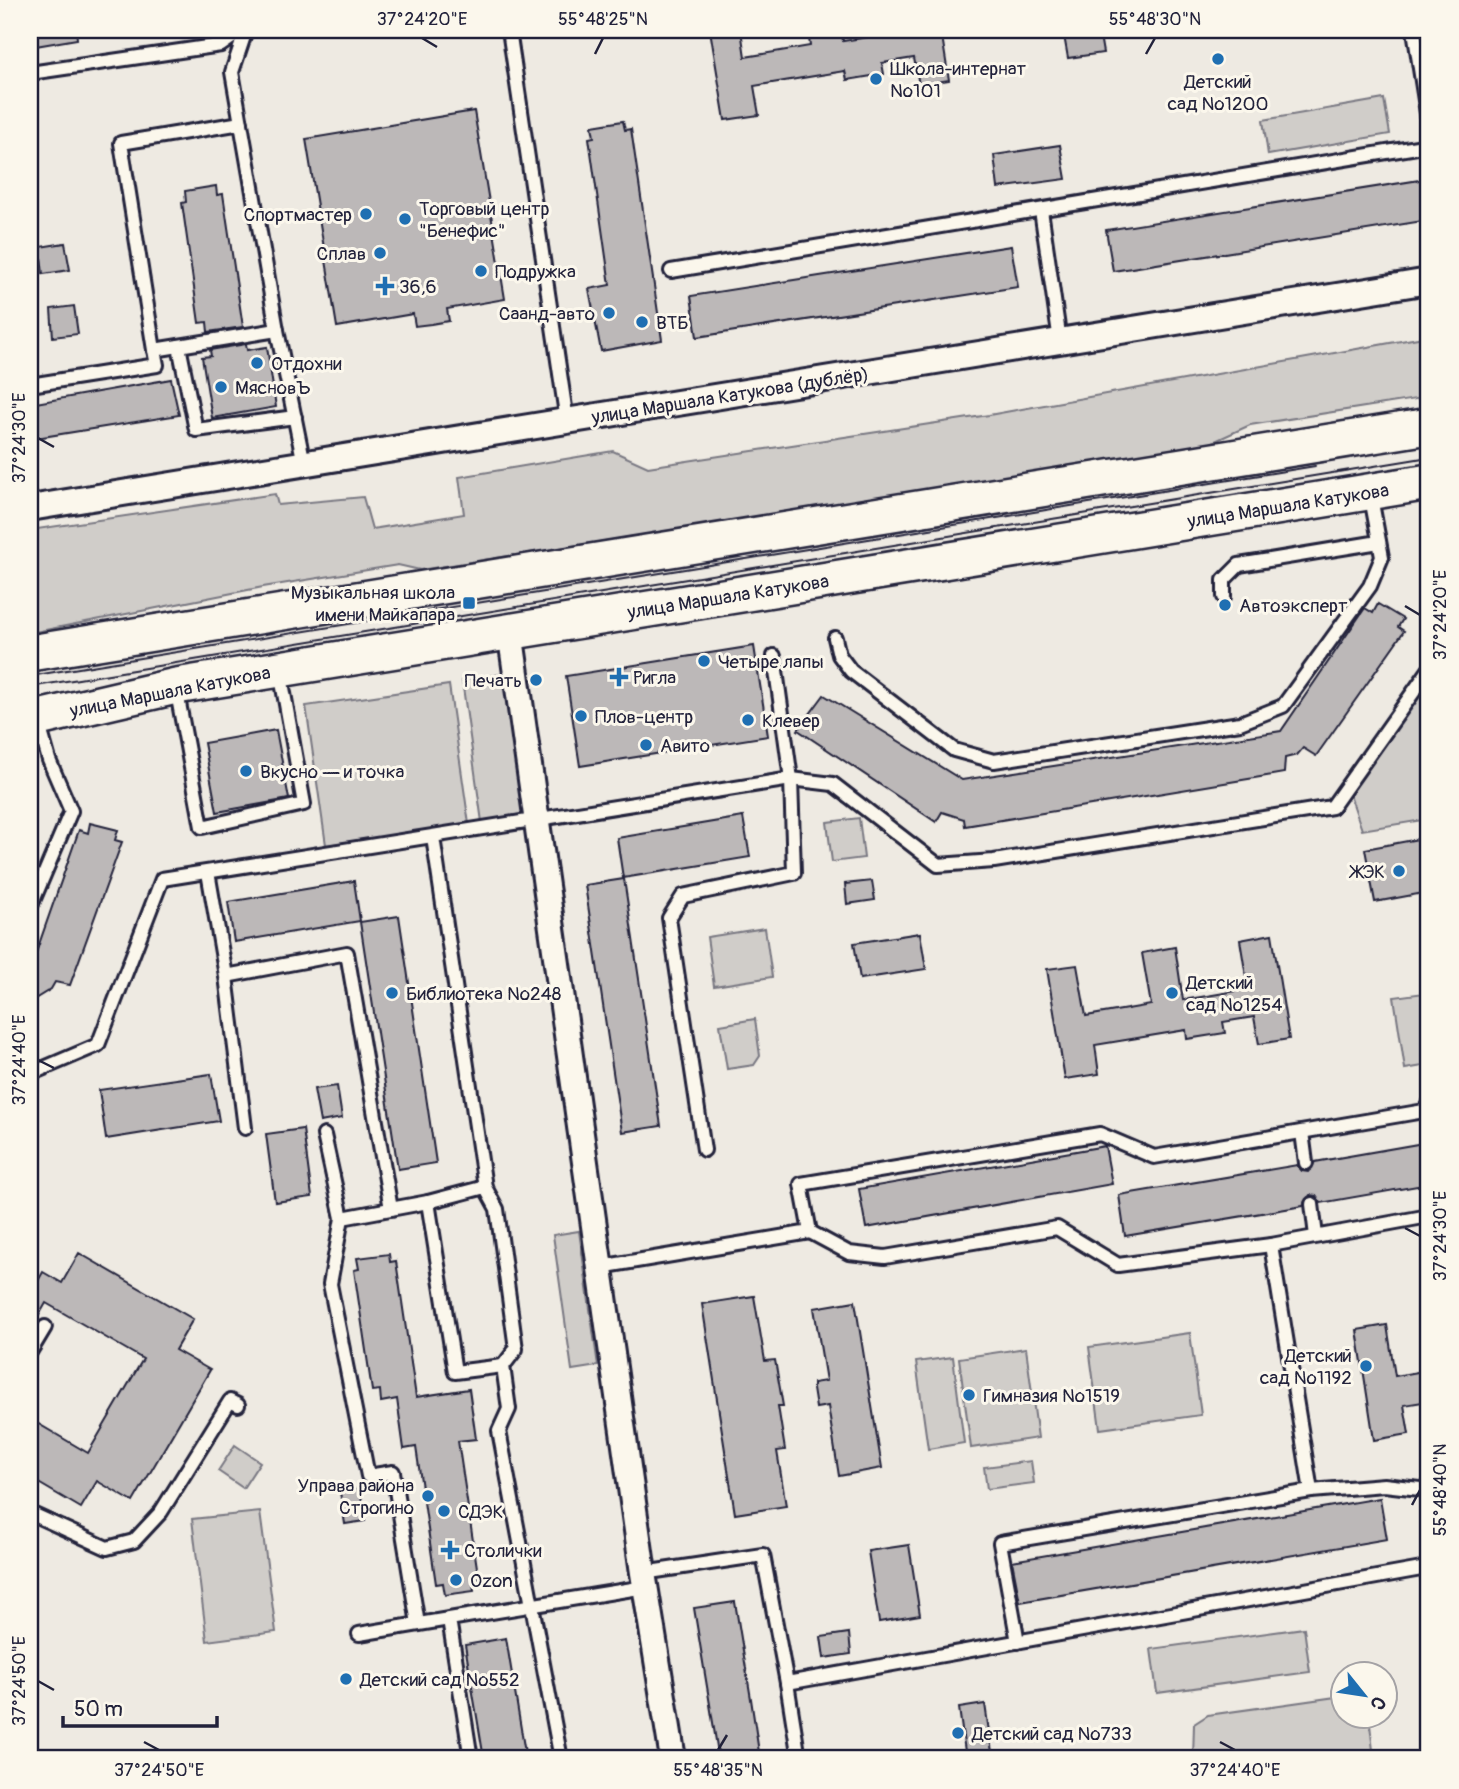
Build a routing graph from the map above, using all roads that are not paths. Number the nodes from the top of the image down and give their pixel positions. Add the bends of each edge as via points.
1 (244, 30) edge
2 (509, 30) edge
3 (1414, 30) edge
4 (30, 73) edge
5 (241, 123) junction
6 (1429, 126) edge
7 (1429, 145) edge
8 (1041, 210) junction
9 (671, 271) dead end
10 (1429, 281) edge
11 (277, 330) junction
12 (1060, 341) junction
13 (178, 346) junction
14 (154, 350) junction
15 (30, 385) edge
16 (295, 417) junction
17 (567, 421) junction
18 (1429, 426) edge
19 (304, 464) junction
20 (1429, 482) edge
21 (1370, 492) junction
22 (30, 508) edge
23 (1380, 542) junction
24 (1224, 597) dead end
25 (510, 631) junction
26 (835, 638) dead end
27 (30, 653) edge
28 (774, 656) dead end
29 (280, 670) junction
30 (1429, 670) edge
31 (176, 686) junction
32 (33, 718) edge
33 (791, 779) junction
34 (537, 821) junction
35 (433, 837) junction
36 (208, 872) junction
37 (30, 908) edge
38 (226, 976) junction
39 (30, 1074) edge
40 (1429, 1104) edge
41 (245, 1128) dead end
42 (1302, 1132) junction
43 (324, 1135) dead end
44 (704, 1150) dead end
45 (1306, 1163) dead end
46 (485, 1187) junction
47 (428, 1202) junction
48 (1312, 1204) dead end
49 (391, 1209) junction
50 (1429, 1216) edge
51 (342, 1218) junction
52 (810, 1232) junction
53 (1316, 1236) junction
54 (1271, 1245) junction
55 (600, 1267) junction
56 (45, 1327) dead end
57 (30, 1352) edge
58 (503, 1366) junction
59 (238, 1405) dead end
60 (1429, 1490) edge
61 (1311, 1491) junction
62 (30, 1513) edge
63 (644, 1580) junction
64 (1429, 1582) edge
65 (533, 1606) junction
66 (449, 1619) junction
67 (418, 1624) junction
68 (359, 1634) dead end
69 (1018, 1642) junction
70 (787, 1684) junction
71 (471, 1759) edge
72 (561, 1759) edge
73 (673, 1759) edge
74 (799, 1759) edge

1 - 4 lane via 221,45
1 - 5 lane via 232,72
2 - 17 lane
3 - 6 lane
5 - 11 lane
5 - 14 lane via 121,143
7 - 8 lane
8 - 9 lane
8 - 12 lane
10 - 12 street, улица Маршала Катукова (дублёр)
11 - 13 lane
11 - 16 lane
12 - 17 street, улица Маршала Катукова (дублёр)
13 - 14 lane
13 - 16 lane via 196,430
14 - 15 lane via 157,365
16 - 19 lane
17 - 19 street, улица Маршала Катукова (дублёр)
18 - 27 main road
19 - 22 street, улица Маршала Катукова (дублёр)
20 - 21 main road, улица Маршала Катукова
21 - 23 lane
21 - 25 main road, улица Маршала Катукова
23 - 24 lane via 1239,565 1224,580
23 - 26 lane via 1382,557 1370,586 1283,706 1240,723 994,761 954,750 852,671 839,655
25 - 29 main road, улица Маршала Катукова
25 - 34 street
28 - 33 lane
29 - 31 main road, улица Маршала Катукова
29 - 31 lane via 304,804 202,827
30 - 33 lane via 1332,807 994,861 938,865 833,785
31 - 32 main road, улица Маршала Катукова
32 - 37 lane via 71,811
33 - 34 lane
33 - 44 lane via 794,873 683,896 669,918
34 - 35 lane
34 - 55 street
35 - 36 lane
35 - 46 lane
36 - 38 lane
36 - 39 lane via 162,878 98,1045
38 - 41 lane
38 - 49 lane via 347,953
40 - 42 lane via 1424,1111
42 - 45 lane
42 - 52 lane via 1154,1157 1100,1134 802,1184
43 - 51 lane
46 - 47 lane
46 - 58 lane via 497,1209 516,1349
47 - 49 lane
47 - 58 lane via 455,1371
48 - 53 lane
49 - 51 lane
50 - 53 lane
51 - 67 lane via 330,1284 368,1476 393,1472
52 - 54 lane via 849,1253 885,1258 1057,1228 1118,1265
52 - 55 lane
53 - 54 lane
54 - 61 lane
55 - 63 street
56 - 57 lane
58 - 65 lane via 509,1409 499,1431
59 - 62 lane via 230,1401 161,1512 134,1541 107,1548
60 - 61 lane via 1384,1485
61 - 69 lane via 1000,1543
63 - 65 lane
63 - 70 lane via 763,1555
63 - 73 street
64 - 69 lane via 1427,1568
65 - 66 lane
65 - 72 lane
66 - 67 lane
66 - 71 lane
67 - 68 lane
69 - 70 lane
70 - 74 lane

